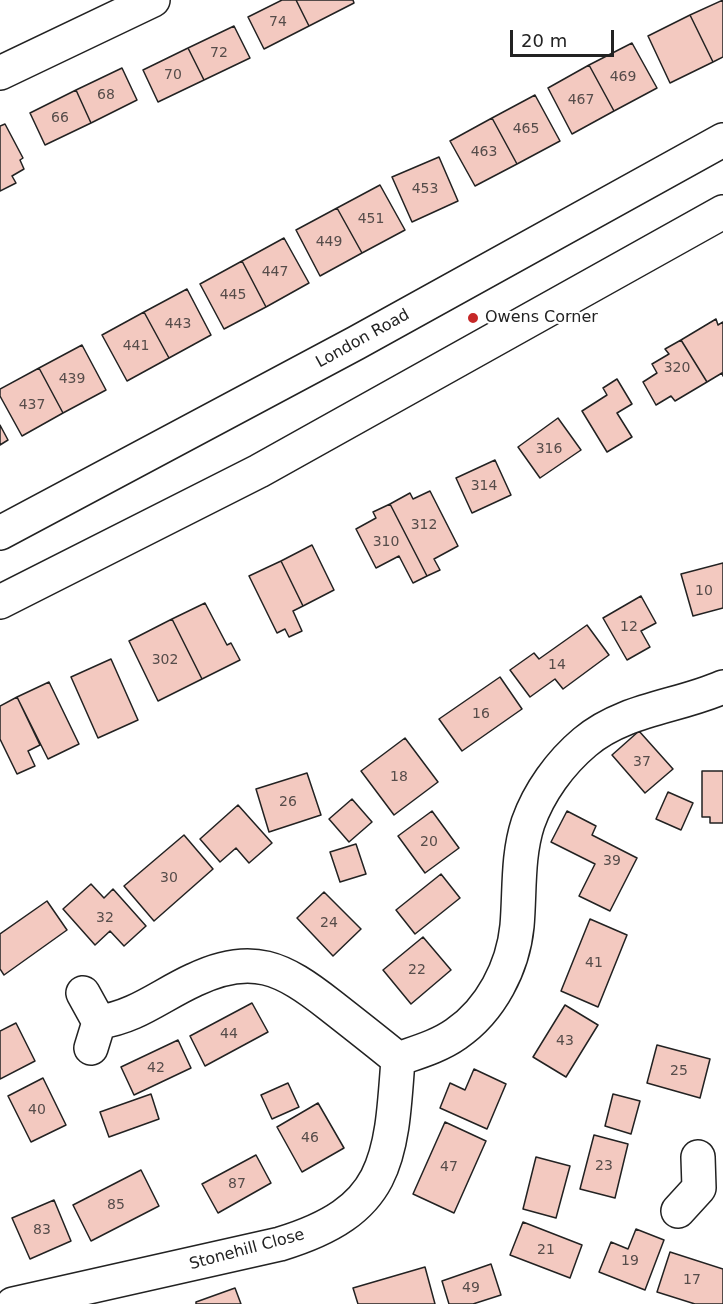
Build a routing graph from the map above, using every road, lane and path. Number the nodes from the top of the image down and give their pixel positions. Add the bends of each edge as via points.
1 (153, 0) edge
2 (0, 73) edge
3 (723, 140) edge
4 (723, 212) edge
5 (0, 533) edge
6 (0, 602) edge
7 (723, 687) edge
8 (83, 993) dead end
9 (398, 1059) junction
10 (13, 1304) edge

1 - 2 main road
3 - 5 main road, London Road via 356,343
4 - 6 main road via 259,471
7 - 9 main road via 608,726 569,757 539,797 528,823 512,953 494,992 476,1017 456,1034
8 - 9 main road via 95,1035 213,972 232,966 267,967 305,986
9 - 10 main road, Stonehill Close via 394,1122 388,1147 366,1196 350,1213 315,1232 280,1244

